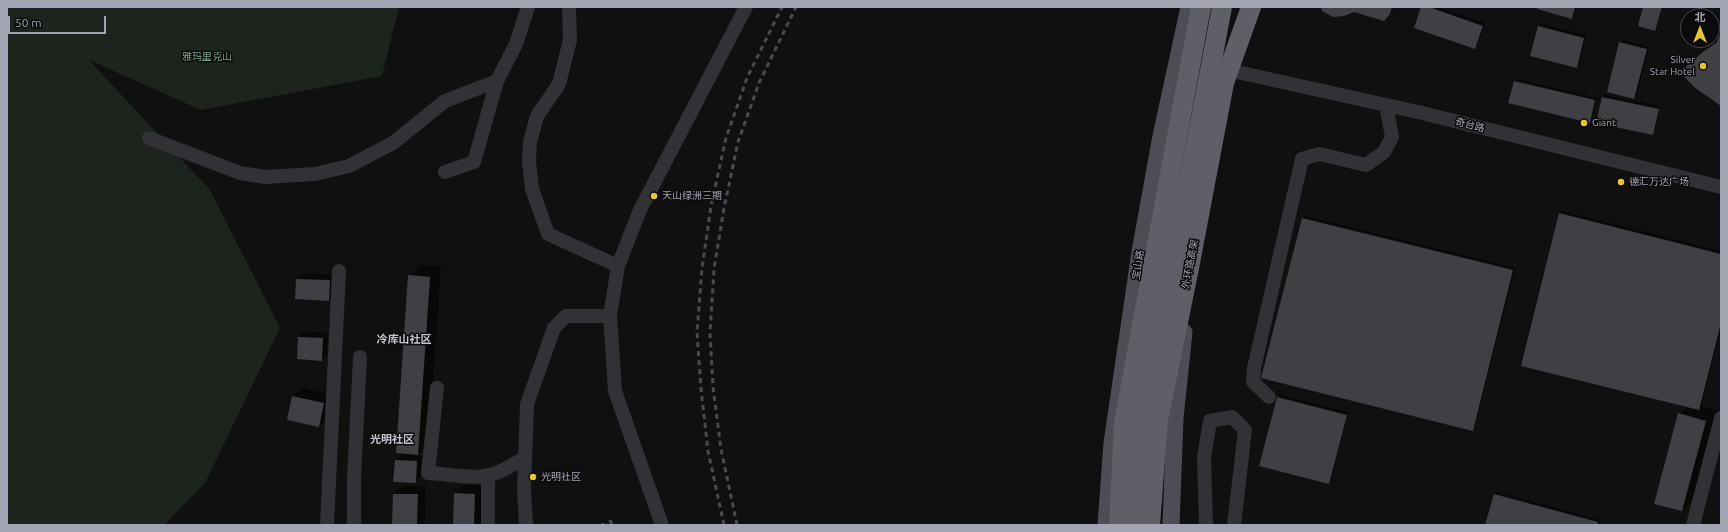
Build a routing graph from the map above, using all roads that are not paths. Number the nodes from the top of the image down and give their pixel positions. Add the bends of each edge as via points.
1 (569, 7) edge
2 (746, 7) edge
3 (1189, 7) edge
4 (1201, 7) edge
5 (1223, 7) edge
6 (1233, 7) edge
7 (1251, 7) edge
8 (1260, 7) edge
9 (525, 11) edge
10 (1217, 67) junction
11 (497, 81) junction
12 (1386, 105) junction
13 (149, 138) dead end
14 (445, 172) dead end
15 (1721, 187) edge
16 (618, 266) junction
17 (339, 272) dead end
18 (610, 316) junction
19 (360, 357) dead end
20 (437, 388) dead end
21 (1269, 396) dead end
22 (1721, 418) edge
23 (525, 458) junction
24 (488, 475) junction
25 (1142, 520) edge
26 (327, 525) edge
27 (354, 525) edge
28 (488, 525) edge
29 (526, 525) edge
30 (662, 525) edge
31 (1106, 525) edge
32 (1119, 525) edge
33 (1163, 525) edge
34 (1171, 525) edge
35 (1206, 525) edge
36 (1234, 525) edge
37 (1693, 525) edge

1 - 16 street via 570,40 559,84 537,116 530,142 532,189 548,234
2 - 16 street via 640,210
3 - 31 main road, 宝山路 via 1161,136 1140,252 1112,443
4 - 32 highway via 1124,423
5 - 10 main road
5 - 25 highway via 1143,425
6 - 10 highway
7 - 25 highway, 外环路高架, bridge via 1224,83 1158,420
8 - 33 highway, 外环路高架 via 1238,73 1170,409
9 - 11 street via 516,44
10 - 12 street, 奇台路
10 - 34 main road via 1175,418
11 - 13 street via 445,101 393,143 349,166 315,174 265,177 240,173
11 - 14 street via 474,162
12 - 15 street, 奇台路
12 - 21 street via 1392,137 1384,152 1366,165 1319,154 1302,159 1254,368 1253,382
16 - 18 street
17 - 26 street
18 - 23 street via 566,316 554,328 527,404
18 - 30 street via 615,391
19 - 27 street
20 - 24 street via 428,473 474,477
22 - 37 street
23 - 24 street
23 - 29 street
24 - 28 street
35 - 36 street via 1204,457 1210,421 1232,417 1246,430

